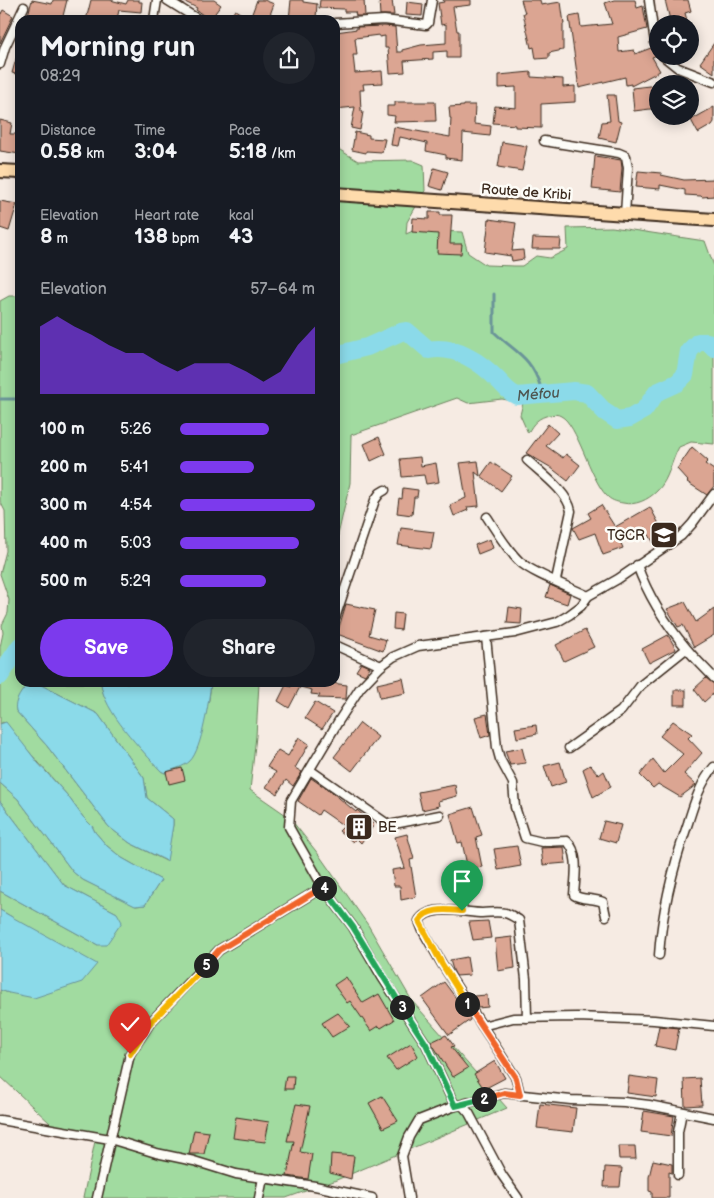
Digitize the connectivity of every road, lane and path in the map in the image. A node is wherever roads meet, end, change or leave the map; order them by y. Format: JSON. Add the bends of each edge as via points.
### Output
{"nodes":[{"id":1,"x":157,"y":0,"type":"edge"},
{"id":2,"x":167,"y":0,"type":"edge"},
{"id":3,"x":432,"y":0,"type":"edge"},
{"id":4,"x":650,"y":0,"type":"edge"},
{"id":5,"x":24,"y":7,"type":"dead end"},
{"id":6,"x":20,"y":15,"type":"edge"},
{"id":7,"x":155,"y":15,"type":"edge"},
{"id":8,"x":191,"y":15,"type":"edge"},
{"id":9,"x":652,"y":15,"type":"edge"},
{"id":10,"x":340,"y":22,"type":"edge"},
{"id":11,"x":15,"y":26,"type":"edge"},
{"id":12,"x":0,"y":64,"type":"edge"},
{"id":13,"x":674,"y":65,"type":"edge"},
{"id":14,"x":714,"y":82,"type":"edge"},
{"id":15,"x":544,"y":141,"type":"dead end"},
{"id":16,"x":0,"y":171,"type":"edge"},
{"id":17,"x":15,"y":172,"type":"edge"},
{"id":18,"x":340,"y":194,"type":"edge"},
{"id":19,"x":624,"y":214,"type":"junction"},
{"id":20,"x":713,"y":218,"type":"edge"},
{"id":21,"x":527,"y":460,"type":"dead end"},
{"id":22,"x":385,"y":490,"type":"dead end"},
{"id":23,"x":714,"y":494,"type":"edge"},
{"id":24,"x":487,"y":516,"type":"dead end"},
{"id":25,"x":637,"y":565,"type":"junction"},
{"id":26,"x":556,"y":580,"type":"junction"},
{"id":27,"x":588,"y":596,"type":"junction"},
{"id":28,"x":340,"y":603,"type":"edge"},
{"id":29,"x":486,"y":637,"type":"junction"},
{"id":30,"x":340,"y":647,"type":"edge"},
{"id":31,"x":686,"y":649,"type":"junction"},
{"id":32,"x":381,"y":666,"type":"junction"},
{"id":33,"x":714,"y":678,"type":"edge"},
{"id":34,"x":635,"y":687,"type":"dead end"},
{"id":35,"x":569,"y":748,"type":"dead end"},
{"id":36,"x":310,"y":770,"type":"junction"},
{"id":37,"x":713,"y":770,"type":"edge"},
{"id":38,"x":440,"y":814,"type":"dead end"},
{"id":39,"x":323,"y":887,"type":"junction"},
{"id":40,"x":606,"y":916,"type":"dead end"},
{"id":41,"x":659,"y":955,"type":"dead end"},
{"id":42,"x":526,"y":1018,"type":"junction"},
{"id":43,"x":482,"y":1026,"type":"junction"},
{"id":44,"x":714,"y":1026,"type":"edge"},
{"id":45,"x":520,"y":1095,"type":"junction"},
{"id":46,"x":455,"y":1106,"type":"junction"},
{"id":47,"x":682,"y":1112,"type":"junction"},
{"id":48,"x":714,"y":1118,"type":"edge"},
{"id":49,"x":0,"y":1120,"type":"edge"},
{"id":50,"x":110,"y":1139,"type":"junction"},
{"id":51,"x":678,"y":1175,"type":"dead end"},
{"id":52,"x":263,"y":1178,"type":"junction"},
{"id":53,"x":97,"y":1198,"type":"edge"},
{"id":54,"x":259,"y":1198,"type":"edge"},
{"id":55,"x":372,"y":1198,"type":"edge"},
{"id":56,"x":409,"y":1198,"type":"edge"},
{"id":57,"x":518,"y":1198,"type":"edge"}],
"edges":[{"from":1,"to":7,"type":"street"},
{"from":2,"to":8,"type":"street"},
{"from":3,"to":10,"type":"street","via":[[426,25],[384,20]]},
{"from":4,"to":9,"type":"street"},
{"from":5,"to":6,"type":"street"},
{"from":11,"to":12,"type":"street"},
{"from":13,"to":14,"type":"street"},
{"from":15,"to":19,"type":"street","via":[[626,156]]},
{"from":16,"to":17,"type":"main road"},
{"from":18,"to":19,"type":"main road","name":"Route de Kribi"},
{"from":19,"to":20,"type":"main road","name":"Route de Kribi"},
{"from":21,"to":26,"type":"street","via":[[570,503]]},
{"from":22,"to":28,"type":"street","via":[[375,500]]},
{"from":23,"to":25,"type":"street","via":[[681,536]]},
{"from":24,"to":26,"type":"street","via":[[508,549],[521,562]]},
{"from":25,"to":27,"type":"street"},
{"from":25,"to":31,"type":"street","via":[[653,602]]},
{"from":26,"to":27,"type":"street"},
{"from":27,"to":29,"type":"street","via":[[581,606],[557,622]]},
{"from":29,"to":32,"type":"street","via":[[418,646]]},
{"from":29,"to":40,"type":"street","via":[[497,748],[513,783],[515,807],[525,838],[542,842],[567,841],[572,846],[575,866],[574,894],[578,898],[603,902]]},
{"from":30,"to":32,"type":"street"},
{"from":31,"to":33,"type":"street"},
{"from":31,"to":34,"type":"street"},
{"from":31,"to":35,"type":"street","via":[[640,685],[621,711]]},
{"from":32,"to":36,"type":"street","via":[[360,688]]},
{"from":36,"to":38,"type":"street","via":[[389,825]]},
{"from":36,"to":39,"type":"street","via":[[291,800],[289,827]]},
{"from":37,"to":41,"type":"street","via":[[699,791],[673,870],[661,923]]},
{"from":39,"to":46,"type":"street","via":[[353,927],[426,1044]]},
{"from":39,"to":50,"type":"street","via":[[219,950],[150,1023],[130,1054]]},
{"from":42,"to":43,"type":"street"},
{"from":42,"to":43,"type":"street","via":[[526,979],[518,920],[511,914],[498,912],[442,910],[422,916],[419,921],[423,931]]},
{"from":42,"to":44,"type":"street","via":[[577,1016]]},
{"from":43,"to":45,"type":"street","via":[[516,1078]]},
{"from":45,"to":46,"type":"street","via":[[504,1093]]},
{"from":45,"to":47,"type":"street","via":[[649,1104]]},
{"from":46,"to":56,"type":"street","via":[[418,1120],[409,1137],[402,1156]]},
{"from":46,"to":57,"type":"street","via":[[462,1105],[469,1113]]},
{"from":47,"to":48,"type":"street"},
{"from":47,"to":51,"type":"street","via":[[678,1132]]},
{"from":49,"to":50,"type":"street"},
{"from":50,"to":52,"type":"street","via":[[236,1174]]},
{"from":50,"to":53,"type":"street"},
{"from":52,"to":54,"type":"street"},
{"from":52,"to":55,"type":"street"}]}
